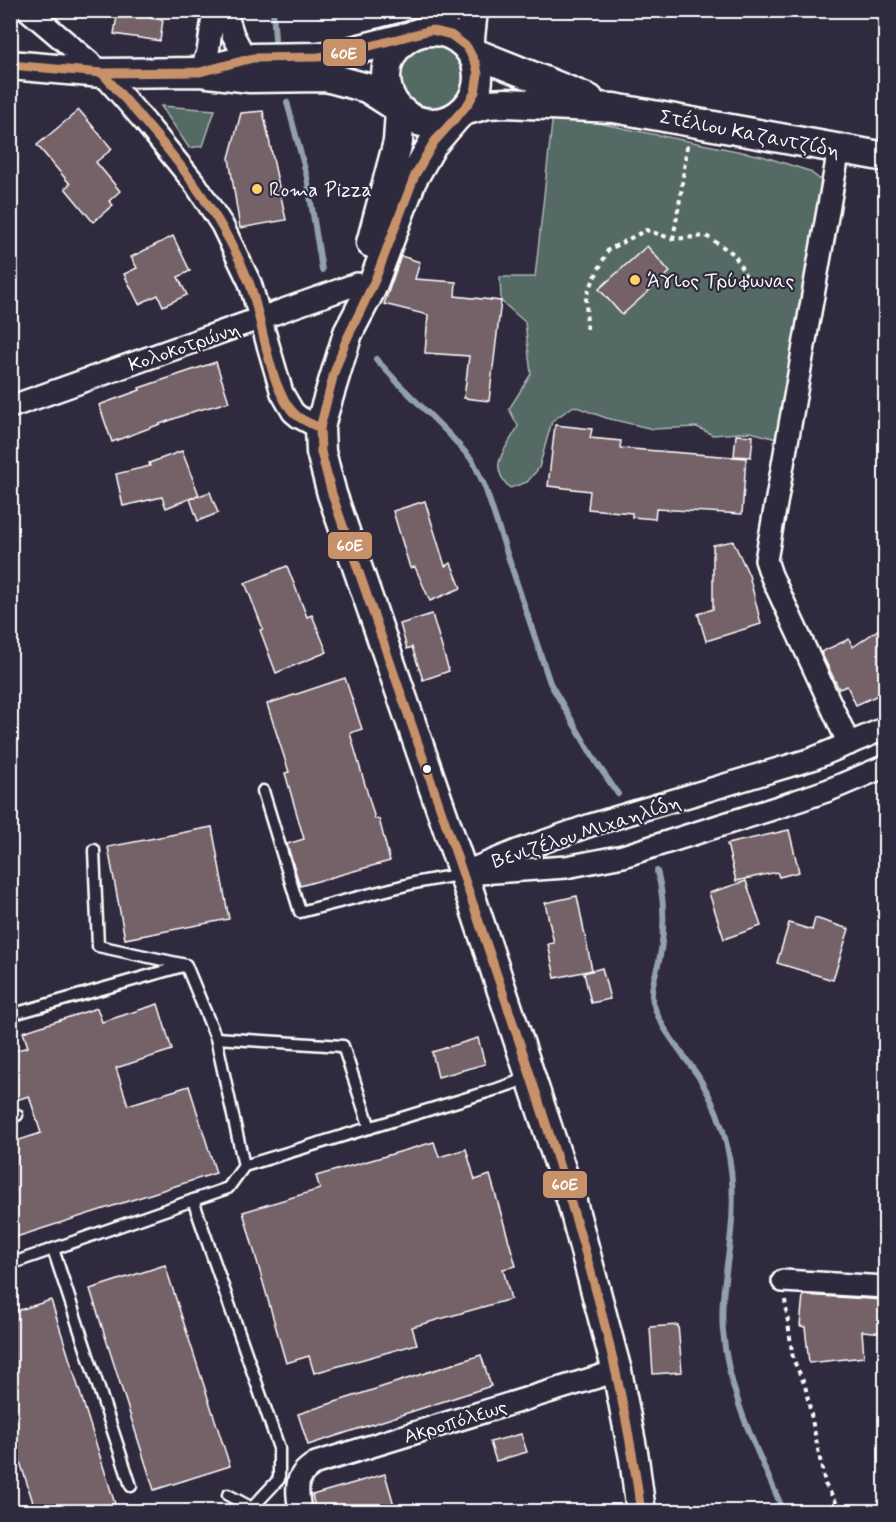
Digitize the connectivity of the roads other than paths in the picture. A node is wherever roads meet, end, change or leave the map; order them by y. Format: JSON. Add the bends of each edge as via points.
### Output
{"nodes":[{"id":1,"x":28,"y":10,"type":"edge"},
{"id":2,"x":214,"y":10,"type":"edge"},
{"id":3,"x":225,"y":10,"type":"edge"},
{"id":4,"x":432,"y":10,"type":"edge"},
{"id":5,"x":473,"y":10,"type":"edge"},
{"id":6,"x":410,"y":36,"type":"junction"},
{"id":7,"x":470,"y":50,"type":"junction"},
{"id":8,"x":10,"y":66,"type":"edge"},
{"id":9,"x":276,"y":66,"type":"junction"},
{"id":10,"x":200,"y":72,"type":"junction"},
{"id":11,"x":102,"y":73,"type":"junction"},
{"id":12,"x":398,"y":108,"type":"junction"},
{"id":13,"x":614,"y":108,"type":"junction"},
{"id":14,"x":460,"y":113,"type":"junction"},
{"id":15,"x":839,"y":149,"type":"junction"},
{"id":16,"x":885,"y":157,"type":"edge"},
{"id":17,"x":357,"y":284,"type":"junction"},
{"id":18,"x":261,"y":319,"type":"junction"},
{"id":19,"x":348,"y":333,"type":"junction"},
{"id":20,"x":10,"y":407,"type":"edge"},
{"id":21,"x":321,"y":428,"type":"junction"},
{"id":22,"x":885,"y":728,"type":"edge"},
{"id":23,"x":849,"y":744,"type":"junction"},
{"id":24,"x":885,"y":766,"type":"edge"},
{"id":25,"x":263,"y":791,"type":"dead end"},
{"id":26,"x":94,"y":850,"type":"dead end"},
{"id":27,"x":463,"y":873,"type":"junction"},
{"id":28,"x":186,"y":965,"type":"junction"},
{"id":29,"x":10,"y":1015,"type":"edge"},
{"id":30,"x":216,"y":1038,"type":"junction"},
{"id":31,"x":531,"y":1077,"type":"junction"},
{"id":32,"x":370,"y":1128,"type":"junction"},
{"id":33,"x":244,"y":1166,"type":"junction"},
{"id":34,"x":194,"y":1200,"type":"junction"},
{"id":35,"x":53,"y":1249,"type":"junction"},
{"id":36,"x":10,"y":1264,"type":"edge"},
{"id":37,"x":783,"y":1281,"type":"road end"},
{"id":38,"x":885,"y":1287,"type":"edge"},
{"id":39,"x":617,"y":1371,"type":"junction"},
{"id":40,"x":131,"y":1486,"type":"dead end"},
{"id":41,"x":228,"y":1495,"type":"dead end"},
{"id":42,"x":300,"y":1512,"type":"edge"},
{"id":43,"x":641,"y":1512,"type":"edge"}],
"edges":[{"from":1,"to":11,"type":"street"},
{"from":2,"to":10,"type":"street","via":[[208,52]]},
{"from":3,"to":9,"type":"street","via":[[233,35]]},
{"from":4,"to":6,"type":"main road"},
{"from":5,"to":7,"type":"main road"},
{"from":6,"to":7,"type":"main road","via":[[431,30],[443,32],[460,39]]},
{"from":6,"to":9,"type":"main road","via":[[355,52]]},
{"from":6,"to":12,"type":"main road","via":[[394,50],[386,69],[387,90]]},
{"from":7,"to":13,"type":"main road","name":"Στέλιου Καζαντζίδη"},
{"from":7,"to":14,"type":"main road","via":[[477,64],[478,83],[474,96]]},
{"from":8,"to":11,"type":"main road"},
{"from":9,"to":10,"type":"main road","via":[[248,78]]},
{"from":9,"to":12,"type":"main road","via":[[354,84],[378,93]]},
{"from":10,"to":11,"type":"main road"},
{"from":11,"to":18,"type":"street","via":[[196,185],[213,211],[249,283]]},
{"from":12,"to":14,"type":"main road","via":[[411,118],[431,123]]},
{"from":12,"to":17,"type":"main road","via":[[398,142]]},
{"from":13,"to":14,"type":"main road","name":"Στέλιου Καζαντζίδη","via":[[506,103]]},
{"from":13,"to":15,"type":"main road","name":"Στέλιου Καζαντζίδη"},
{"from":14,"to":19,"type":"main road","via":[[432,145],[412,180],[371,289]]},
{"from":15,"to":16,"type":"main road","name":"Στέλιου Καζαντζίδη"},
{"from":15,"to":23,"type":"street","via":[[766,560]]},
{"from":17,"to":18,"type":"street","name":"Κολοκοτρώνη"},
{"from":17,"to":19,"type":"main road"},
{"from":18,"to":20,"type":"street","name":"Κολοκοτρώνη"},
{"from":18,"to":21,"type":"street","via":[[285,401],[298,417]]},
{"from":19,"to":21,"type":"main road"},
{"from":21,"to":27,"type":"main road","via":[[321,452],[332,494]]},
{"from":22,"to":23,"type":"street","name":"Βενιζέλου Μιχαηλίδη"},
{"from":23,"to":27,"type":"street","name":"Βενιζέλου Μιχαηλίδη","via":[[801,763],[591,825]]},
{"from":24,"to":27,"type":"street","name":"Βενιζέλου Μιχαηλίδη","via":[[829,790],[623,856],[566,867]]},
{"from":25,"to":27,"type":"lane","via":[[300,912]]},
{"from":26,"to":28,"type":"lane","via":[[98,946]]},
{"from":27,"to":31,"type":"main road"},
{"from":28,"to":29,"type":"lane"},
{"from":28,"to":30,"type":"lane"},
{"from":30,"to":32,"type":"lane","via":[[343,1046]]},
{"from":30,"to":33,"type":"lane"},
{"from":31,"to":32,"type":"lane"},
{"from":31,"to":39,"type":"main road","via":[[572,1202]]},
{"from":32,"to":33,"type":"lane"},
{"from":33,"to":34,"type":"lane","via":[[228,1188]]},
{"from":34,"to":35,"type":"lane"},
{"from":34,"to":41,"type":"lane","via":[[279,1448],[279,1479],[252,1508]]},
{"from":35,"to":36,"type":"lane"},
{"from":35,"to":40,"type":"lane"},
{"from":37,"to":38,"type":"street"},
{"from":39,"to":42,"type":"street","name":"Ακροπόλεως","via":[[316,1463],[305,1469],[299,1479]]},
{"from":39,"to":43,"type":"main road"}]}
